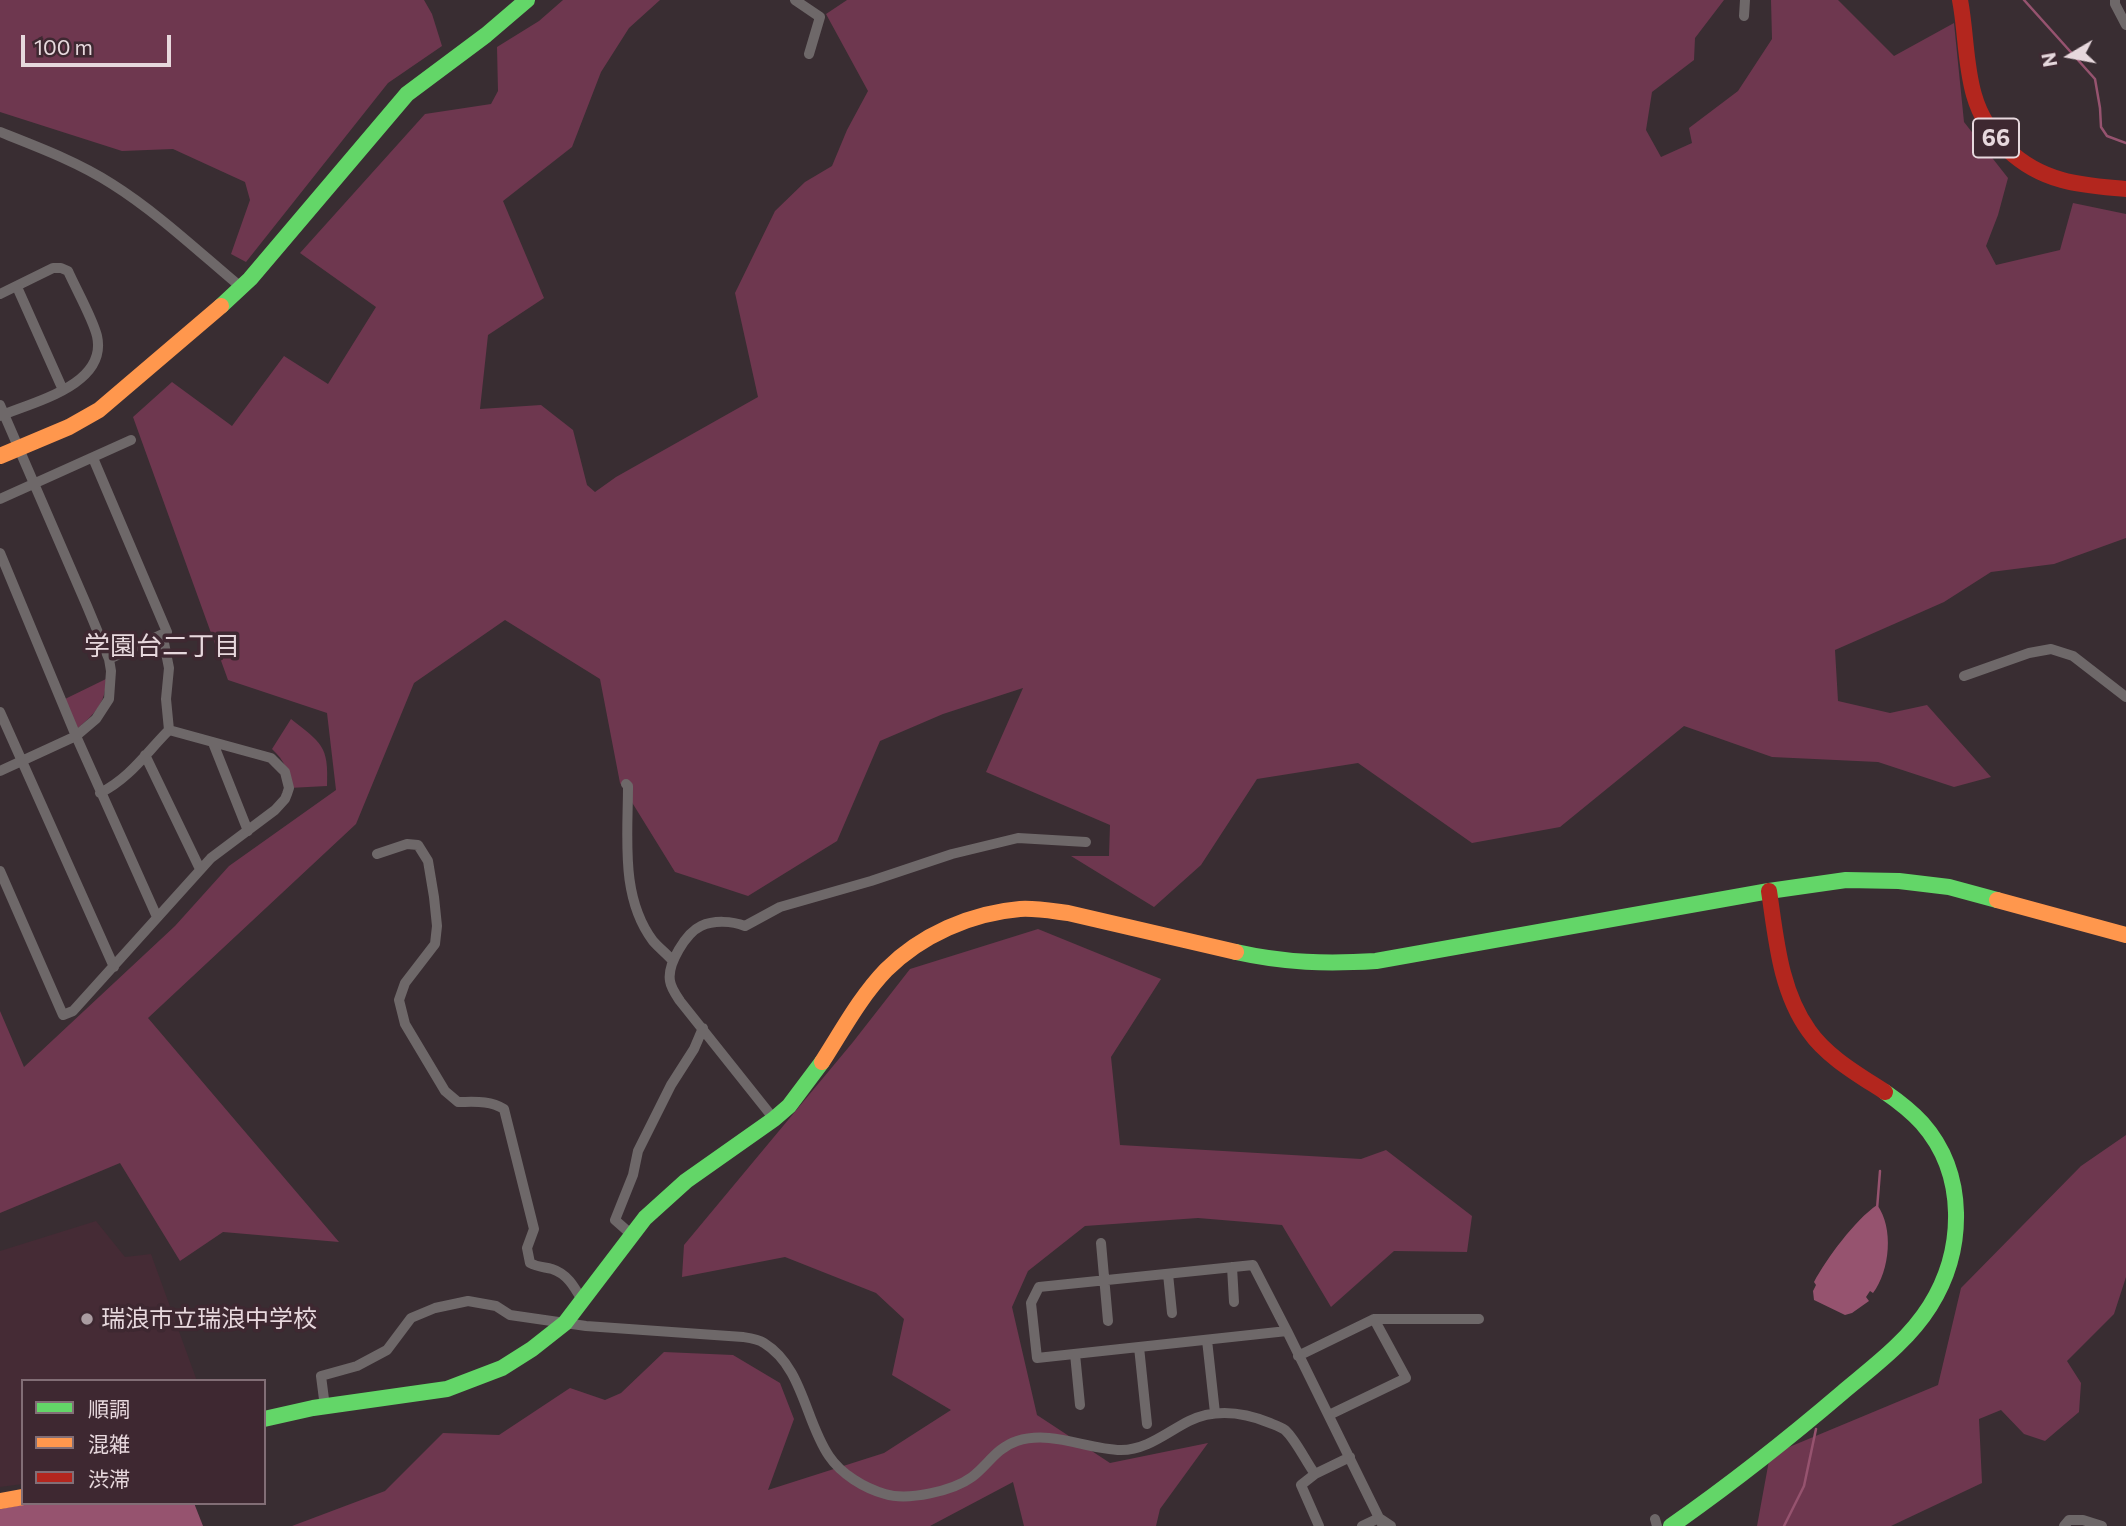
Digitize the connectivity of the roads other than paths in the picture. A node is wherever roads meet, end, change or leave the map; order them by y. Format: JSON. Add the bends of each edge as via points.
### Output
{"nodes":[{"id":1,"x":527,"y":0,"type":"edge"},
{"id":2,"x":815,"y":0,"type":"edge"},
{"id":3,"x":1745,"y":0,"type":"edge"},
{"id":4,"x":1960,"y":0,"type":"edge"},
{"id":5,"x":2115,"y":0,"type":"edge"},
{"id":6,"x":800,"y":3,"type":"edge"},
{"id":7,"x":1744,"y":16,"type":"dead end"},
{"id":8,"x":2126,"y":25,"type":"edge"},
{"id":9,"x":809,"y":54,"type":"dead end"},
{"id":10,"x":0,"y":132,"type":"edge"},
{"id":11,"x":2126,"y":189,"type":"edge"},
{"id":12,"x":17,"y":287,"type":"junction"},
{"id":13,"x":242,"y":288,"type":"junction"},
{"id":14,"x":0,"y":294,"type":"edge"},
{"id":15,"x":63,"y":390,"type":"junction"},
{"id":16,"x":1,"y":412,"type":"edge"},
{"id":17,"x":131,"y":440,"type":"dead end"},
{"id":18,"x":19,"y":448,"type":"junction"},
{"id":19,"x":0,"y":456,"type":"edge"},
{"id":20,"x":93,"y":458,"type":"junction"},
{"id":21,"x":34,"y":484,"type":"junction"},
{"id":22,"x":0,"y":499,"type":"edge"},
{"id":23,"x":0,"y":553,"type":"edge"},
{"id":24,"x":167,"y":632,"type":"junction"},
{"id":25,"x":109,"y":659,"type":"junction"},
{"id":26,"x":1964,"y":676,"type":"dead end"},
{"id":27,"x":2126,"y":697,"type":"edge"},
{"id":28,"x":0,"y":712,"type":"edge"},
{"id":29,"x":169,"y":730,"type":"junction"},
{"id":30,"x":76,"y":736,"type":"junction"},
{"id":31,"x":214,"y":743,"type":"junction"},
{"id":32,"x":145,"y":755,"type":"junction"},
{"id":33,"x":20,"y":761,"type":"junction"},
{"id":34,"x":0,"y":771,"type":"edge"},
{"id":35,"x":626,"y":784,"type":"dead end"},
{"id":36,"x":100,"y":793,"type":"junction"},
{"id":37,"x":248,"y":831,"type":"junction"},
{"id":38,"x":1086,"y":842,"type":"dead end"},
{"id":39,"x":377,"y":854,"type":"dead end"},
{"id":40,"x":200,"y":869,"type":"junction"},
{"id":41,"x":0,"y":871,"type":"edge"},
{"id":42,"x":1769,"y":891,"type":"junction"},
{"id":43,"x":157,"y":917,"type":"junction"},
{"id":44,"x":2126,"y":935,"type":"edge"},
{"id":45,"x":673,"y":961,"type":"junction"},
{"id":46,"x":114,"y":967,"type":"junction"},
{"id":47,"x":703,"y":1028,"type":"junction"},
{"id":48,"x":774,"y":1119,"type":"junction"},
{"id":49,"x":632,"y":1235,"type":"junction"},
{"id":50,"x":1101,"y":1243,"type":"dead end"},
{"id":51,"x":1231,"y":1267,"type":"junction"},
{"id":52,"x":1168,"y":1274,"type":"junction"},
{"id":53,"x":1104,"y":1280,"type":"junction"},
{"id":54,"x":583,"y":1302,"type":"junction"},
{"id":55,"x":1234,"y":1302,"type":"dead end"},
{"id":56,"x":1172,"y":1313,"type":"dead end"},
{"id":57,"x":1374,"y":1319,"type":"junction"},
{"id":58,"x":1479,"y":1319,"type":"dead end"},
{"id":59,"x":1108,"y":1321,"type":"dead end"},
{"id":60,"x":565,"y":1323,"type":"junction"},
{"id":61,"x":1287,"y":1331,"type":"junction"},
{"id":62,"x":1207,"y":1340,"type":"junction"},
{"id":63,"x":1139,"y":1347,"type":"junction"},
{"id":64,"x":1075,"y":1354,"type":"junction"},
{"id":65,"x":1298,"y":1356,"type":"junction"},
{"id":66,"x":1080,"y":1405,"type":"dead end"},
{"id":67,"x":325,"y":1407,"type":"junction"},
{"id":68,"x":1215,"y":1413,"type":"junction"},
{"id":69,"x":1329,"y":1415,"type":"junction"},
{"id":70,"x":266,"y":1419,"type":"edge"},
{"id":71,"x":1147,"y":1424,"type":"dead end"},
{"id":72,"x":1350,"y":1457,"type":"junction"},
{"id":73,"x":1315,"y":1474,"type":"junction"},
{"id":74,"x":21,"y":1497,"type":"edge"},
{"id":75,"x":0,"y":1501,"type":"edge"},
{"id":76,"x":1381,"y":1522,"type":"edge"},
{"id":77,"x":1320,"y":1526,"type":"edge"},
{"id":78,"x":1362,"y":1526,"type":"edge"},
{"id":79,"x":1391,"y":1526,"type":"edge"},
{"id":80,"x":1671,"y":1526,"type":"edge"},
{"id":81,"x":2064,"y":1526,"type":"edge"},
{"id":82,"x":2102,"y":1526,"type":"edge"}],
"edges":[{"from":1,"to":13,"type":"street","via":[[407,94]]},
{"from":2,"to":6,"type":"street"},
{"from":3,"to":7,"type":"street"},
{"from":4,"to":11,"type":"street","number":"66","via":[[1974,94],[1981,115],[2008,152],[2053,178]]},
{"from":5,"to":8,"type":"street"},
{"from":6,"to":9,"type":"street","via":[[820,17]]},
{"from":10,"to":13,"type":"street","via":[[111,183]]},
{"from":12,"to":14,"type":"street"},
{"from":12,"to":15,"type":"street"},
{"from":12,"to":15,"type":"street","via":[[53,268],[68,271],[97,336],[98,350],[90,369]]},
{"from":13,"to":18,"type":"street","via":[[99,410]]},
{"from":15,"to":16,"type":"street"},
{"from":16,"to":18,"type":"street"},
{"from":17,"to":20,"type":"street"},
{"from":18,"to":19,"type":"street"},
{"from":18,"to":21,"type":"street"},
{"from":20,"to":21,"type":"street"},
{"from":20,"to":24,"type":"street"},
{"from":21,"to":22,"type":"street"},
{"from":21,"to":25,"type":"street"},
{"from":23,"to":30,"type":"street"},
{"from":24,"to":25,"type":"street"},
{"from":24,"to":29,"type":"street","via":[[163,638],[169,668]]},
{"from":25,"to":30,"type":"street","via":[[109,699],[96,719]]},
{"from":26,"to":27,"type":"street","via":[[2052,649],[2073,656]]},
{"from":28,"to":33,"type":"street"},
{"from":29,"to":31,"type":"street"},
{"from":29,"to":32,"type":"street"},
{"from":30,"to":33,"type":"street"},
{"from":30,"to":36,"type":"street"},
{"from":31,"to":37,"type":"street"},
{"from":31,"to":37,"type":"street","via":[[271,758],[285,772],[289,789],[285,799]]},
{"from":32,"to":36,"type":"street","via":[[132,772]]},
{"from":32,"to":40,"type":"street"},
{"from":33,"to":34,"type":"street"},
{"from":33,"to":46,"type":"street"},
{"from":35,"to":45,"type":"street","via":[[632,898],[654,942]]},
{"from":36,"to":43,"type":"street"},
{"from":37,"to":40,"type":"street"},
{"from":38,"to":45,"type":"street","via":[[1018,838],[952,854],[780,908],[745,926],[733,922],[699,927]]},
{"from":39,"to":54,"type":"street","via":[[418,845],[428,861],[434,897],[435,944],[405,983],[398,1000],[405,1024],[445,1091],[458,1102],[487,1102],[504,1109],[534,1229],[527,1248],[530,1263],[560,1273]]},
{"from":40,"to":43,"type":"street"},
{"from":41,"to":46,"type":"street","via":[[63,1015],[73,1011]]},
{"from":42,"to":44,"type":"street","via":[[1846,880],[1949,887]]},
{"from":42,"to":48,"type":"street","via":[[1376,961],[1326,964],[1262,958],[1068,913],[1020,909],[980,915],[929,936],[885,971],[818,1068]]},
{"from":42,"to":80,"type":"street","via":[[1785,983],[1795,1007],[1810,1033],[1832,1054],[1905,1105],[1927,1129],[1955,1189],[1957,1241],[1939,1292],[1913,1330],[1784,1444]]},
{"from":43,"to":46,"type":"street"},
{"from":45,"to":47,"type":"street","via":[[670,984]]},
{"from":47,"to":48,"type":"street"},
{"from":47,"to":49,"type":"street","via":[[638,1152],[615,1220]]},
{"from":48,"to":49,"type":"street","via":[[686,1181]]},
{"from":49,"to":54,"type":"street"},
{"from":50,"to":53,"type":"street"},
{"from":51,"to":52,"type":"street"},
{"from":51,"to":55,"type":"street"},
{"from":51,"to":61,"type":"street","via":[[1253,1265]]},
{"from":52,"to":53,"type":"street"},
{"from":52,"to":56,"type":"street"},
{"from":53,"to":59,"type":"street"},
{"from":53,"to":64,"type":"street","via":[[1039,1287],[1031,1303],[1037,1358]]},
{"from":54,"to":60,"type":"street"},
{"from":57,"to":58,"type":"street"},
{"from":57,"to":65,"type":"street"},
{"from":57,"to":69,"type":"street","via":[[1406,1377]]},
{"from":60,"to":67,"type":"street","via":[[502,1368],[461,1384]]},
{"from":60,"to":67,"type":"street","via":[[510,1315],[496,1306],[468,1301],[435,1308],[411,1318],[387,1350],[357,1366],[321,1376]]},
{"from":60,"to":68,"type":"street","via":[[762,1342],[780,1356],[794,1377],[828,1455],[841,1472],[887,1495],[919,1496],[949,1488],[972,1478],[996,1452],[1036,1436],[1121,1450],[1143,1447],[1189,1421]]},
{"from":61,"to":62,"type":"street"},
{"from":61,"to":65,"type":"street"},
{"from":62,"to":63,"type":"street"},
{"from":62,"to":68,"type":"street"},
{"from":63,"to":64,"type":"street"},
{"from":63,"to":71,"type":"street"},
{"from":64,"to":66,"type":"street"},
{"from":65,"to":69,"type":"street"},
{"from":67,"to":70,"type":"street"},
{"from":68,"to":73,"type":"street","via":[[1255,1417],[1285,1430]]},
{"from":69,"to":72,"type":"street"},
{"from":72,"to":73,"type":"street"},
{"from":72,"to":76,"type":"street"},
{"from":73,"to":77,"type":"street","via":[[1301,1485]]},
{"from":74,"to":75,"type":"street"},
{"from":76,"to":78,"type":"street"},
{"from":76,"to":79,"type":"street"},
{"from":81,"to":82,"type":"street","via":[[2069,1520],[2083,1520]]}]}
